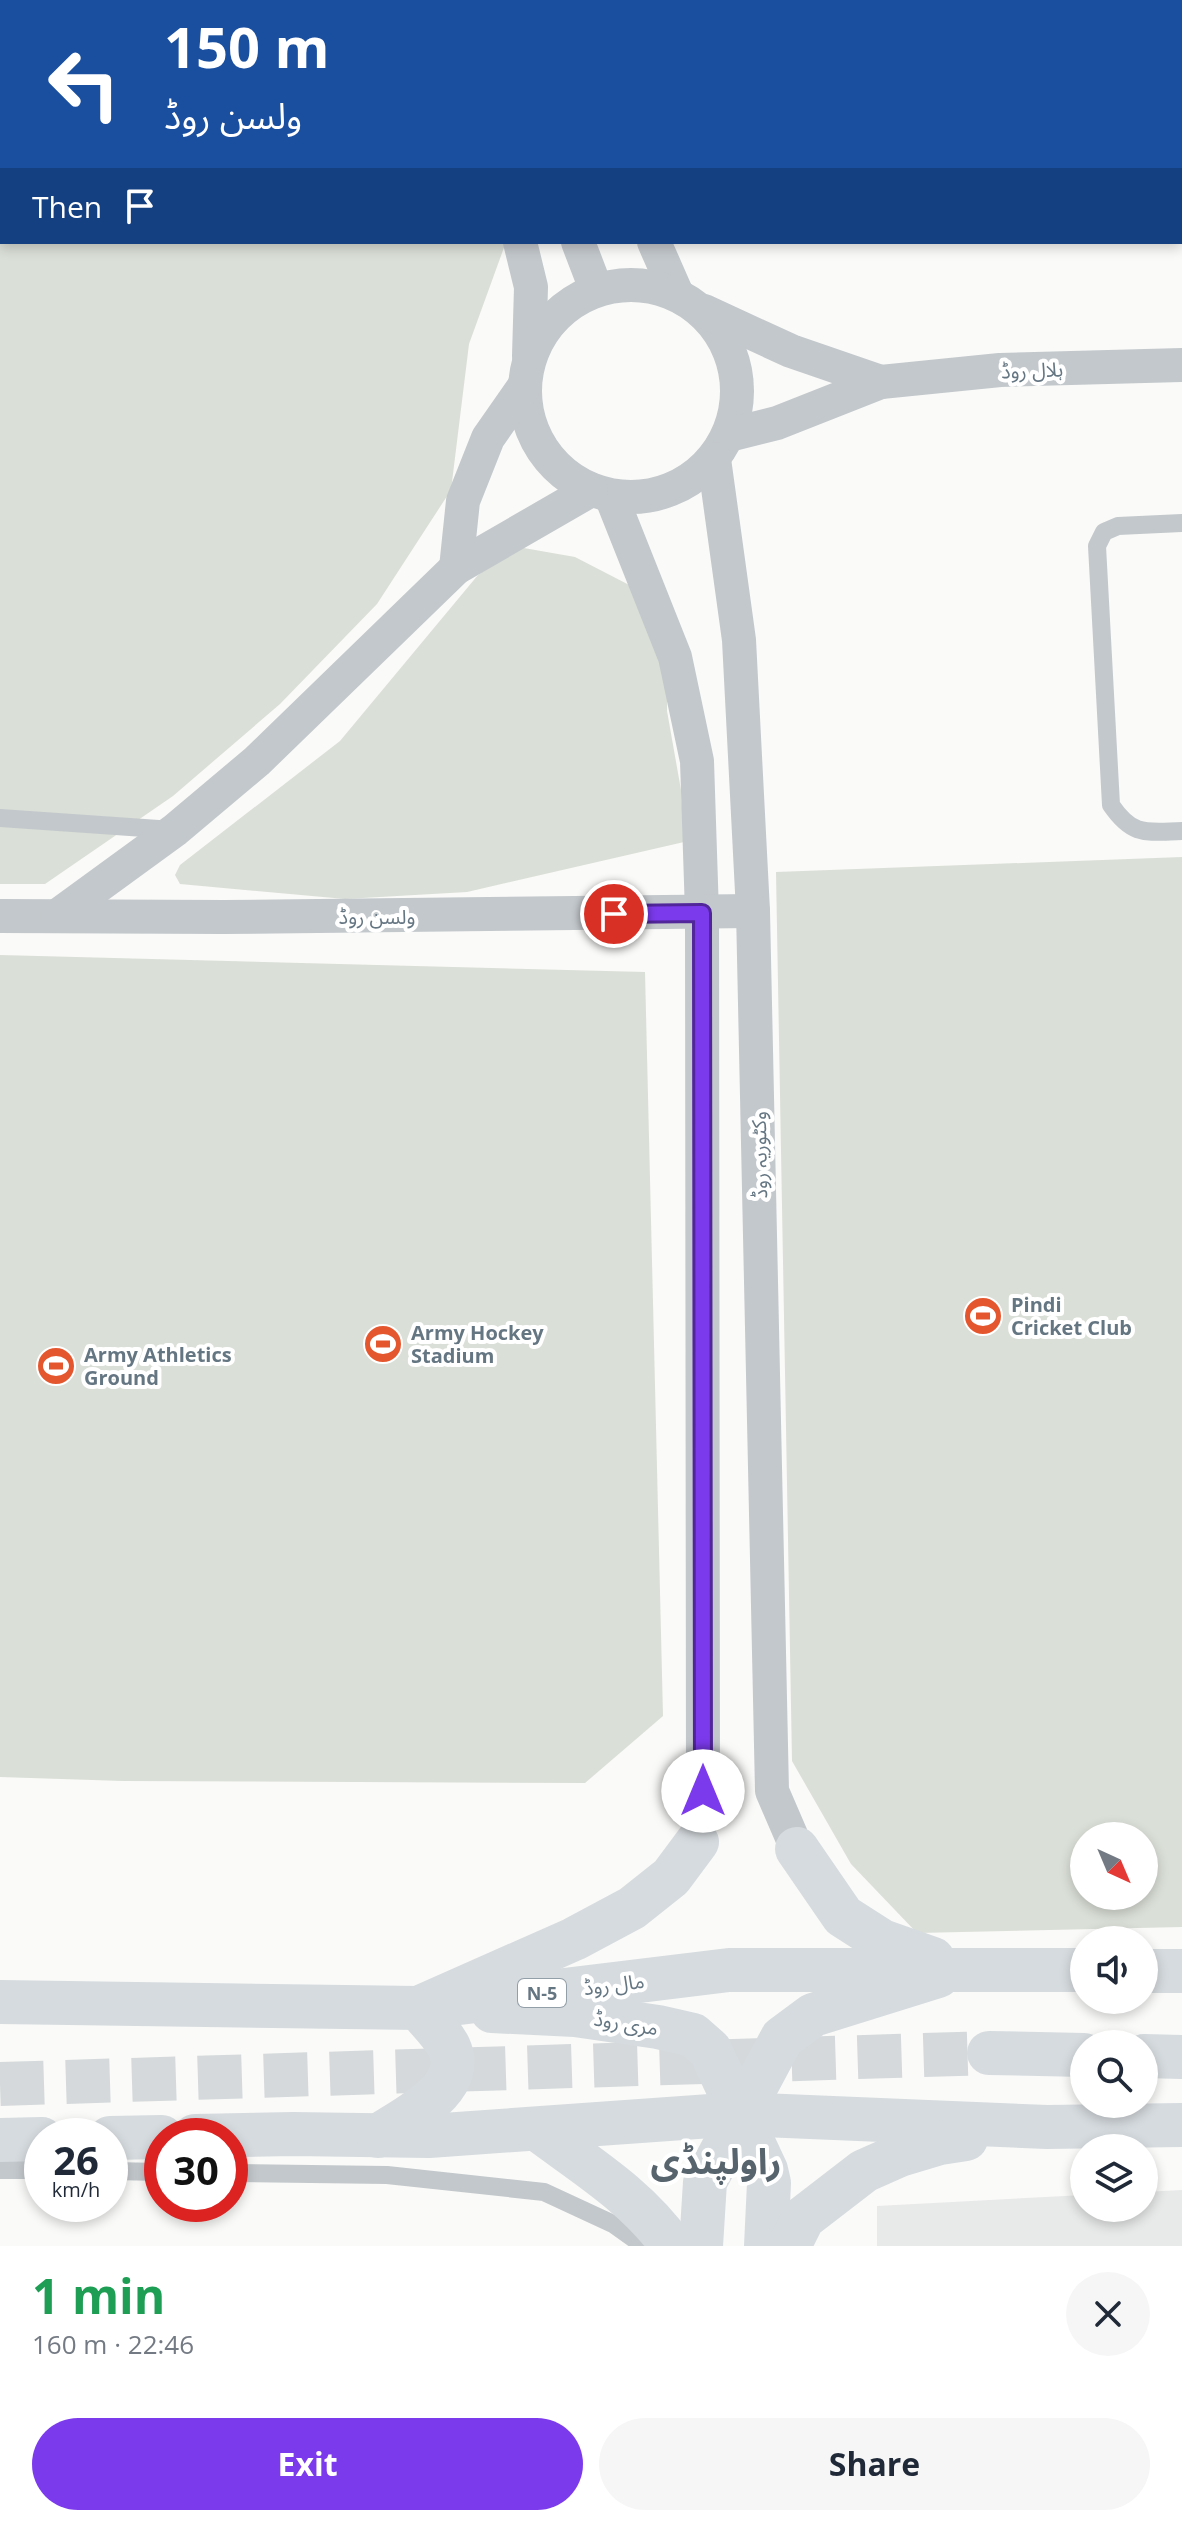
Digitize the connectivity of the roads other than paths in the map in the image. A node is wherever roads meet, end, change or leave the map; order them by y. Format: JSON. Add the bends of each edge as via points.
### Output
{"nodes":[{"id":1,"x":520,"y":244,"type":"edge"},
{"id":2,"x":579,"y":244,"type":"edge"},
{"id":3,"x":655,"y":244,"type":"edge"},
{"id":4,"x":596,"y":289,"type":"junction"},
{"id":5,"x":676,"y":292,"type":"junction"},
{"id":6,"x":704,"y":311,"type":"junction"},
{"id":7,"x":1182,"y":365,"type":"edge"},
{"id":8,"x":527,"y":373,"type":"junction"},
{"id":9,"x":881,"y":382,"type":"junction"},
{"id":10,"x":722,"y":447,"type":"junction"},
{"id":11,"x":601,"y":493,"type":"junction"},
{"id":12,"x":1182,"y":523,"type":"edge"},
{"id":13,"x":456,"y":568,"type":"junction"},
{"id":14,"x":0,"y":818,"type":"edge"},
{"id":15,"x":175,"y":830,"type":"junction"},
{"id":16,"x":1182,"y":831,"type":"edge"},
{"id":17,"x":753,"y":911,"type":"junction"},
{"id":18,"x":702,"y":913,"type":"junction"},
{"id":19,"x":0,"y":916,"type":"edge"},
{"id":20,"x":57,"y":916,"type":"junction"},
{"id":21,"x":697,"y":1842,"type":"joint"},
{"id":22,"x":797,"y":1849,"type":"joint"},
{"id":23,"x":961,"y":1969,"type":"junction"},
{"id":24,"x":1070,"y":1970,"type":"edge"},
{"id":25,"x":1158,"y":1971,"type":"edge"},
{"id":26,"x":1182,"y":1971,"type":"edge"},
{"id":27,"x":0,"y":2002,"type":"edge"},
{"id":28,"x":418,"y":2008,"type":"junction"},
{"id":29,"x":989,"y":2053,"type":"tunnel mouth"},
{"id":30,"x":1070,"y":2055,"type":"edge"},
{"id":31,"x":1158,"y":2056,"type":"edge"},
{"id":32,"x":1182,"y":2057,"type":"edge"},
{"id":33,"x":739,"y":2114,"type":"junction"},
{"id":34,"x":1182,"y":2125,"type":"edge"},
{"id":35,"x":1047,"y":2127,"type":"junction"},
{"id":36,"x":537,"y":2129,"type":"junction"},
{"id":37,"x":248,"y":2136,"type":"edge"},
{"id":38,"x":378,"y":2136,"type":"junction"},
{"id":39,"x":24,"y":2139,"type":"edge"},
{"id":40,"x":0,"y":2140,"type":"edge"},
{"id":41,"x":0,"y":2170,"type":"edge"},
{"id":42,"x":24,"y":2170,"type":"edge"},
{"id":43,"x":248,"y":2173,"type":"edge"},
{"id":44,"x":644,"y":2246,"type":"edge"},
{"id":45,"x":672,"y":2246,"type":"edge"},
{"id":46,"x":701,"y":2246,"type":"edge"},
{"id":47,"x":766,"y":2246,"type":"edge"},
{"id":48,"x":789,"y":2246,"type":"edge"}],
"edges":[{"from":1,"to":8,"type":"street","via":[[531,287]]},
{"from":2,"to":4,"type":"street"},
{"from":3,"to":5,"type":"street"},
{"from":4,"to":5,"type":"street","via":[[636,283]]},
{"from":4,"to":8,"type":"street","via":[[553,317]]},
{"from":5,"to":6,"type":"street"},
{"from":6,"to":9,"type":"street","name":"ہلال روڈ","via":[[791,351]]},
{"from":6,"to":10,"type":"street","via":[[737,369]]},
{"from":7,"to":9,"type":"street","name":"ہلال روڈ","via":[[1000,370]]},
{"from":8,"to":11,"type":"street","via":[[531,428],[555,465]]},
{"from":8,"to":13,"type":"street","via":[[488,438],[463,501]]},
{"from":9,"to":10,"type":"street","name":"ہلال روڈ"},
{"from":10,"to":11,"type":"street","via":[[673,488],[649,496]]},
{"from":10,"to":17,"type":"street","name":"وکٹوریہ روڈ","via":[[739,640]]},
{"from":11,"to":13,"type":"street"},
{"from":11,"to":18,"type":"street","via":[[675,657],[697,761]]},
{"from":12,"to":16,"type":"lane","via":[[1118,526],[1104,532],[1097,546],[1111,805],[1124,824],[1144,832]]},
{"from":13,"to":15,"type":"street","via":[[257,761]]},
{"from":14,"to":15,"type":"lane"},
{"from":15,"to":20,"type":"street"},
{"from":17,"to":18,"type":"street","name":"ولسن روڈ"},
{"from":17,"to":22,"type":"street","name":"وکٹوریہ روڈ","via":[[772,1791]]},
{"from":18,"to":20,"type":"street","name":"ولسن روڈ"},
{"from":18,"to":21,"type":"street","via":[[703,1791]]},
{"from":19,"to":20,"type":"street","name":"ولسن روڈ"},
{"from":21,"to":28,"type":"main road","via":[[671,1877],[632,1908]]},
{"from":22,"to":23,"type":"main road","via":[[843,1916],[882,1941]]},
{"from":23,"to":24,"type":"main road","name":"مال روڈ","number":"N-5"},
{"from":23,"to":28,"type":"main road","name":"مال روڈ","number":"N-5","via":[[729,1970]]},
{"from":23,"to":33,"type":"main road","via":[[813,2015],[782,2038]]},
{"from":25,"to":26,"type":"main road"},
{"from":27,"to":28,"type":"main road","name":"مال روڈ","number":"N-5"},
{"from":28,"to":33,"type":"main road","name":"مری روڈ","via":[[575,2015],[693,2035],[710,2050]]},
{"from":28,"to":38,"type":"main road","via":[[448,2045],[451,2076],[429,2101]]},
{"from":29,"to":30,"type":"main road"},
{"from":31,"to":32,"type":"main road"},
{"from":33,"to":35,"type":"main road"},
{"from":33,"to":36,"type":"main road"},
{"from":33,"to":46,"type":"main road","via":[[705,2182]]},
{"from":33,"to":47,"type":"main road","name":"مری روڈ","via":[[769,2183]]},
{"from":34,"to":35,"type":"main road"},
{"from":35,"to":48,"type":"main road","via":[[940,2143],[864,2171],[803,2218]]},
{"from":36,"to":38,"type":"main road"},
{"from":36,"to":45,"type":"main road","via":[[626,2194]]},
{"from":37,"to":38,"type":"main road"},
{"from":39,"to":40,"type":"main road"},
{"from":41,"to":42,"type":"lane"},
{"from":43,"to":44,"type":"lane","via":[[387,2175],[544,2192],[613,2224]]}]}
